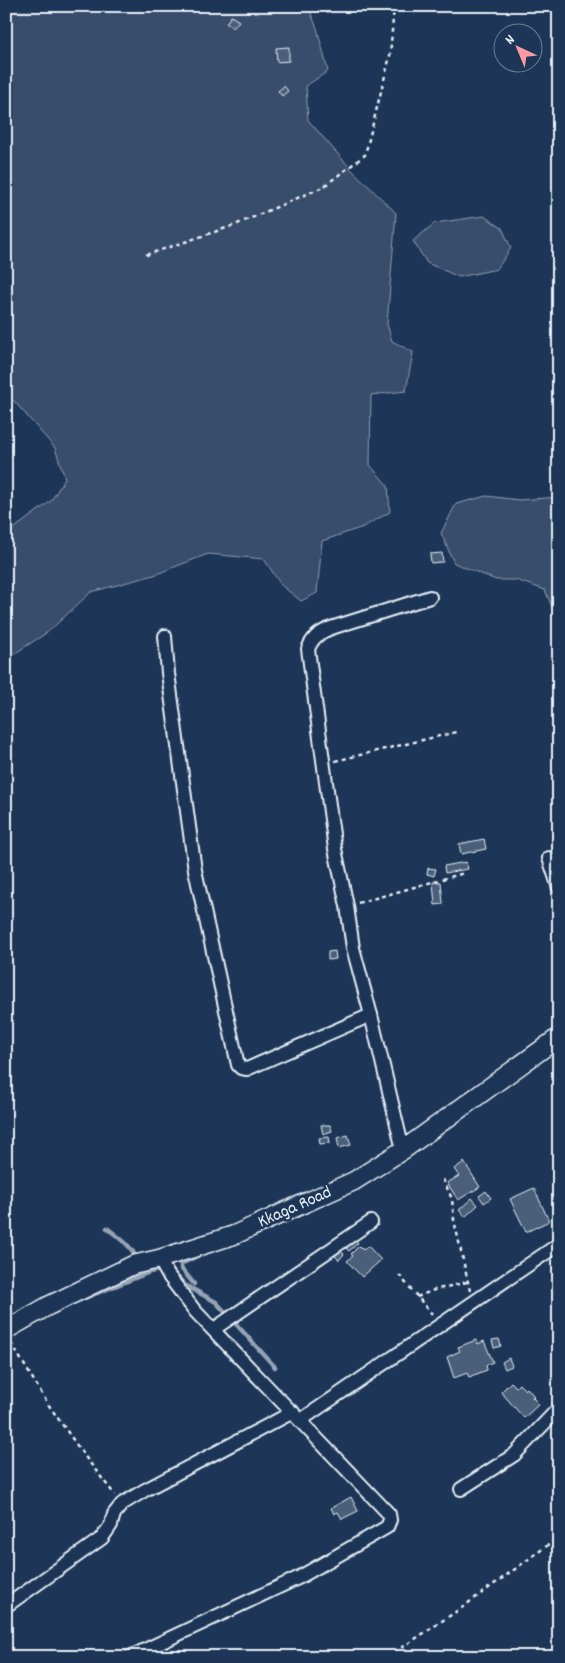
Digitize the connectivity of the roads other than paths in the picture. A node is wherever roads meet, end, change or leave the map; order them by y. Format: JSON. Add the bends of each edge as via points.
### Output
{"nodes":[{"id":1,"x":430,"y":598,"type":"dead end"},
{"id":2,"x":165,"y":636,"type":"dead end"},
{"id":3,"x":549,"y":858,"type":"dead end"},
{"id":4,"x":559,"y":888,"type":"edge"},
{"id":5,"x":371,"y":1015,"type":"junction"},
{"id":6,"x":558,"y":1040,"type":"edge"},
{"id":7,"x":403,"y":1150,"type":"junction"},
{"id":8,"x":370,"y":1222,"type":"dead end"},
{"id":9,"x":559,"y":1244,"type":"edge"},
{"id":10,"x":159,"y":1259,"type":"junction"},
{"id":11,"x":214,"y":1329,"type":"junction"},
{"id":12,"x":9,"y":1336,"type":"edge"},
{"id":13,"x":559,"y":1408,"type":"edge"},
{"id":14,"x":297,"y":1416,"type":"junction"},
{"id":15,"x":461,"y":1489,"type":"dead end"},
{"id":16,"x":6,"y":1606,"type":"edge"},
{"id":17,"x":130,"y":1657,"type":"edge"}],
"edges":[{"from":1,"to":5,"type":"street","via":[[319,633],[308,649],[353,948]]},
{"from":2,"to":5,"type":"street","via":[[195,870],[238,1065],[247,1069]]},
{"from":3,"to":4,"type":"street"},
{"from":5,"to":7,"type":"street"},
{"from":6,"to":7,"type":"street","name":"Kkaga Road"},
{"from":7,"to":10,"type":"street","name":"Kkaga Road","via":[[354,1181],[242,1231]]},
{"from":8,"to":11,"type":"street"},
{"from":9,"to":14,"type":"street","via":[[441,1325]]},
{"from":10,"to":11,"type":"street","via":[[195,1311]]},
{"from":10,"to":12,"type":"street","name":"Kkaga Road","via":[[133,1265],[48,1306]]},
{"from":11,"to":14,"type":"street"},
{"from":13,"to":15,"type":"street","via":[[514,1455]]},
{"from":14,"to":16,"type":"street","via":[[122,1504],[102,1538]]},
{"from":14,"to":17,"type":"street","via":[[389,1514],[387,1527],[300,1577]]}]}
